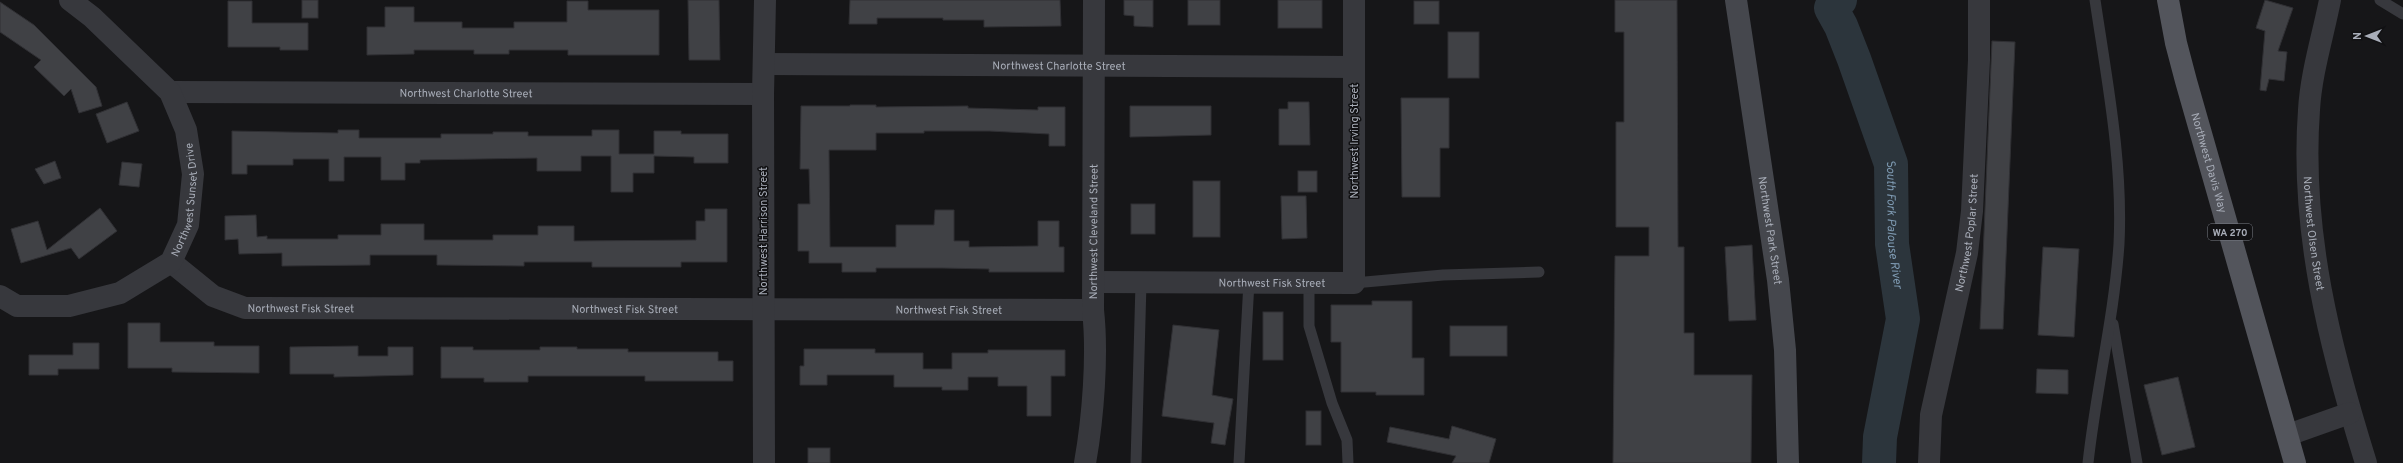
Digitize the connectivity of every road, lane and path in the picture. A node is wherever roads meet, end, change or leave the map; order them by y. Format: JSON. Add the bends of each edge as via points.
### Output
{"nodes":[{"id":1,"x":70,"y":0,"type":"edge"},
{"id":2,"x":765,"y":0,"type":"edge"},
{"id":3,"x":1094,"y":0,"type":"edge"},
{"id":4,"x":1354,"y":0,"type":"edge"},
{"id":5,"x":1736,"y":0,"type":"edge"},
{"id":6,"x":1979,"y":0,"type":"edge"},
{"id":7,"x":2095,"y":0,"type":"edge"},
{"id":8,"x":2168,"y":0,"type":"edge"},
{"id":9,"x":2330,"y":0,"type":"edge"},
{"id":10,"x":2380,"y":0,"type":"edge"},
{"id":11,"x":2403,"y":14,"type":"edge"},
{"id":12,"x":764,"y":64,"type":"junction"},
{"id":13,"x":1095,"y":66,"type":"junction"},
{"id":14,"x":1354,"y":67,"type":"junction"},
{"id":15,"x":170,"y":92,"type":"junction"},
{"id":16,"x":763,"y":94,"type":"junction"},
{"id":17,"x":171,"y":262,"type":"junction"},
{"id":18,"x":1539,"y":272,"type":"dead end"},
{"id":19,"x":1094,"y":282,"type":"junction"},
{"id":20,"x":1249,"y":282,"type":"junction"},
{"id":21,"x":1141,"y":283,"type":"junction"},
{"id":22,"x":1309,"y":283,"type":"junction"},
{"id":23,"x":1354,"y":283,"type":"junction"},
{"id":24,"x":0,"y":296,"type":"edge"},
{"id":25,"x":763,"y":309,"type":"junction"},
{"id":26,"x":1093,"y":310,"type":"junction"},
{"id":27,"x":2112,"y":318,"type":"junction"},
{"id":28,"x":2350,"y":413,"type":"junction"},
{"id":29,"x":2288,"y":435,"type":"junction"},
{"id":30,"x":764,"y":463,"type":"edge"},
{"id":31,"x":1085,"y":463,"type":"edge"},
{"id":32,"x":1136,"y":463,"type":"edge"},
{"id":33,"x":1240,"y":463,"type":"edge"},
{"id":34,"x":1348,"y":463,"type":"edge"},
{"id":35,"x":1788,"y":463,"type":"edge"},
{"id":36,"x":1930,"y":463,"type":"edge"},
{"id":37,"x":2088,"y":463,"type":"edge"},
{"id":38,"x":2137,"y":463,"type":"edge"},
{"id":39,"x":2295,"y":463,"type":"edge"},
{"id":40,"x":2366,"y":463,"type":"edge"}],
"edges":[{"from":1,"to":15,"type":"street","name":"Northwest Sunset Drive","via":[[92,17]]},
{"from":2,"to":12,"type":"street","name":"Northwest Harrison Street"},
{"from":3,"to":13,"type":"street","name":"Northwest Cleveland Street"},
{"from":4,"to":14,"type":"street","name":"Northwest Irving Street"},
{"from":5,"to":35,"type":"street","name":"Northwest Park Street","via":[[1778,280],[1785,350]]},
{"from":6,"to":36,"type":"street","name":"Northwest Poplar Street","via":[[1972,211],[1967,253],[1931,415]]},
{"from":7,"to":27,"type":"lane","via":[[2119,160],[2119,243]]},
{"from":8,"to":29,"type":"main road","name":"Northwest Davis Way","number":"WA 270","via":[[2188,88]]},
{"from":9,"to":28,"type":"street","name":"Northwest Olsen Street","via":[[2309,108],[2306,172],[2313,250],[2326,317]]},
{"from":10,"to":11,"type":"lane"},
{"from":12,"to":13,"type":"street","name":"Northwest Charlotte Street"},
{"from":12,"to":16,"type":"street","name":"Northwest Harrison Street"},
{"from":13,"to":14,"type":"street","name":"Northwest Charlotte Street"},
{"from":13,"to":19,"type":"street","name":"Northwest Cleveland Street"},
{"from":14,"to":23,"type":"street","name":"Northwest Irving Street"},
{"from":15,"to":16,"type":"street","name":"Northwest Charlotte Street"},
{"from":15,"to":17,"type":"street","name":"Northwest Sunset Drive","via":[[186,130],[193,174],[188,225]]},
{"from":16,"to":25,"type":"street","name":"Northwest Harrison Street"},
{"from":17,"to":24,"type":"street","name":"Northwest Sunset Drive","via":[[120,293],[69,306],[17,306]]},
{"from":17,"to":25,"type":"street","name":"Northwest Fisk Street","via":[[213,296],[245,308]]},
{"from":18,"to":23,"type":"lane","via":[[1443,275]]},
{"from":19,"to":21,"type":"street","name":"Northwest Fisk Street"},
{"from":19,"to":26,"type":"street","name":"Northwest Cleveland Street"},
{"from":20,"to":21,"type":"street","name":"Northwest Fisk Street"},
{"from":20,"to":22,"type":"street","name":"Northwest Fisk Street"},
{"from":20,"to":33,"type":"lane"},
{"from":21,"to":32,"type":"lane"},
{"from":22,"to":23,"type":"street","name":"Northwest Fisk Street"},
{"from":22,"to":34,"type":"lane","via":[[1309,326],[1332,403],[1347,440]]},
{"from":25,"to":26,"type":"street","name":"Northwest Fisk Street"},
{"from":25,"to":30,"type":"street","name":"Northwest Harrison Street"},
{"from":26,"to":31,"type":"street","name":"Northwest Cleveland Street","via":[[1096,334],[1089,444]]},
{"from":27,"to":37,"type":"lane"},
{"from":27,"to":38,"type":"lane"},
{"from":28,"to":29,"type":"street"},
{"from":28,"to":40,"type":"street","name":"Northwest Olsen Street"},
{"from":29,"to":39,"type":"main road","name":"Northwest Davis Way","number":"WA 270"}]}
